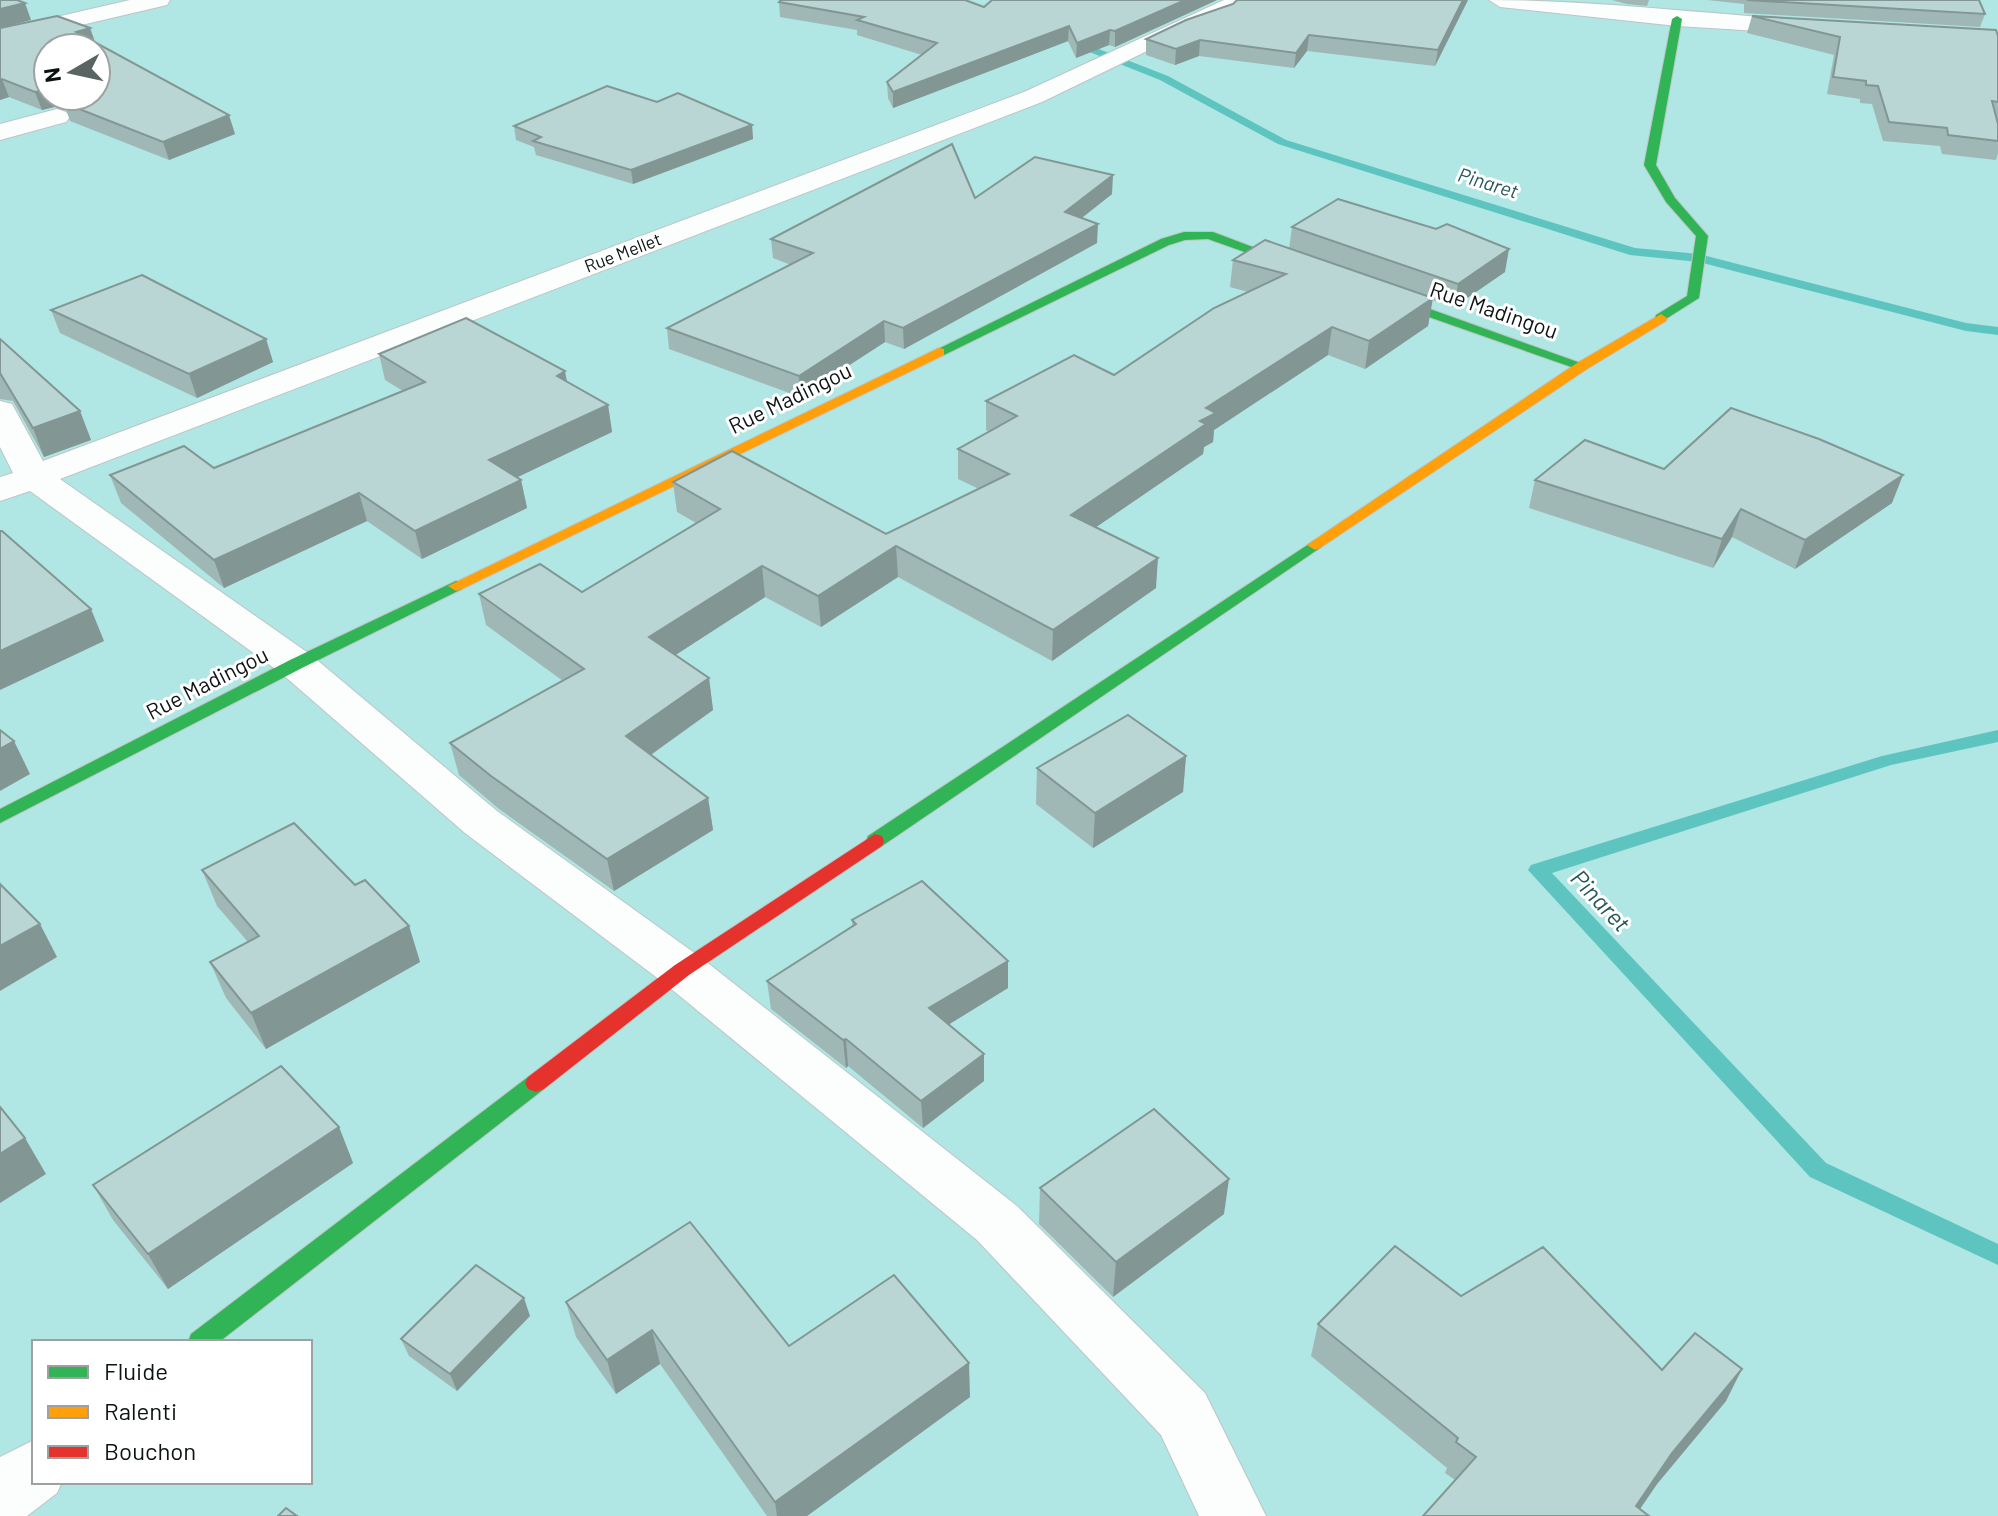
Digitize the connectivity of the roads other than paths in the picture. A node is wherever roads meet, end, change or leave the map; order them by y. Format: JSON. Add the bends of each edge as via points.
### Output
{"nodes":[{"id":1,"x":159,"y":0,"type":"edge"},
{"id":2,"x":1238,"y":0,"type":"edge"},
{"id":3,"x":1500,"y":0,"type":"edge"},
{"id":4,"x":1677,"y":19,"type":"junction"},
{"id":5,"x":1830,"y":28,"type":"edge"},
{"id":6,"x":0,"y":37,"type":"edge"},
{"id":7,"x":57,"y":117,"type":"dead end"},
{"id":8,"x":0,"y":132,"type":"edge"},
{"id":9,"x":1328,"y":277,"type":"edge"},
{"id":10,"x":1358,"y":288,"type":"edge"},
{"id":11,"x":1582,"y":366,"type":"junction"},
{"id":12,"x":0,"y":411,"type":"edge"},
{"id":13,"x":16,"y":483,"type":"edge"},
{"id":14,"x":296,"y":664,"type":"junction"},
{"id":15,"x":0,"y":817,"type":"edge"},
{"id":16,"x":682,"y":970,"type":"junction"},
{"id":17,"x":203,"y":1340,"type":"edge"},
{"id":18,"x":32,"y":1473,"type":"edge"},
{"id":19,"x":0,"y":1497,"type":"edge"},
{"id":20,"x":1233,"y":1516,"type":"edge"}],
"edges":[{"from":1,"to":6,"type":"street"},
{"from":2,"to":13,"type":"street","name":"Rue Mellet","via":[[1033,97]]},
{"from":3,"to":4,"type":"street"},
{"from":4,"to":5,"type":"street"},
{"from":4,"to":11,"type":"street","via":[[1650,165],[1670,200],[1702,236],[1693,298]]},
{"from":7,"to":8,"type":"street"},
{"from":9,"to":14,"type":"street","name":"Rue Madingou","via":[[1209,235],[1165,242]]},
{"from":10,"to":11,"type":"street","name":"Rue Madingou"},
{"from":11,"to":16,"type":"street"},
{"from":12,"to":13,"type":"street"},
{"from":13,"to":14,"type":"street"},
{"from":14,"to":15,"type":"street","name":"Rue Madingou"},
{"from":14,"to":16,"type":"street","via":[[481,822]]},
{"from":16,"to":17,"type":"street"},
{"from":16,"to":20,"type":"street","via":[[997,1223],[1183,1414]]},
{"from":18,"to":19,"type":"street"}]}
